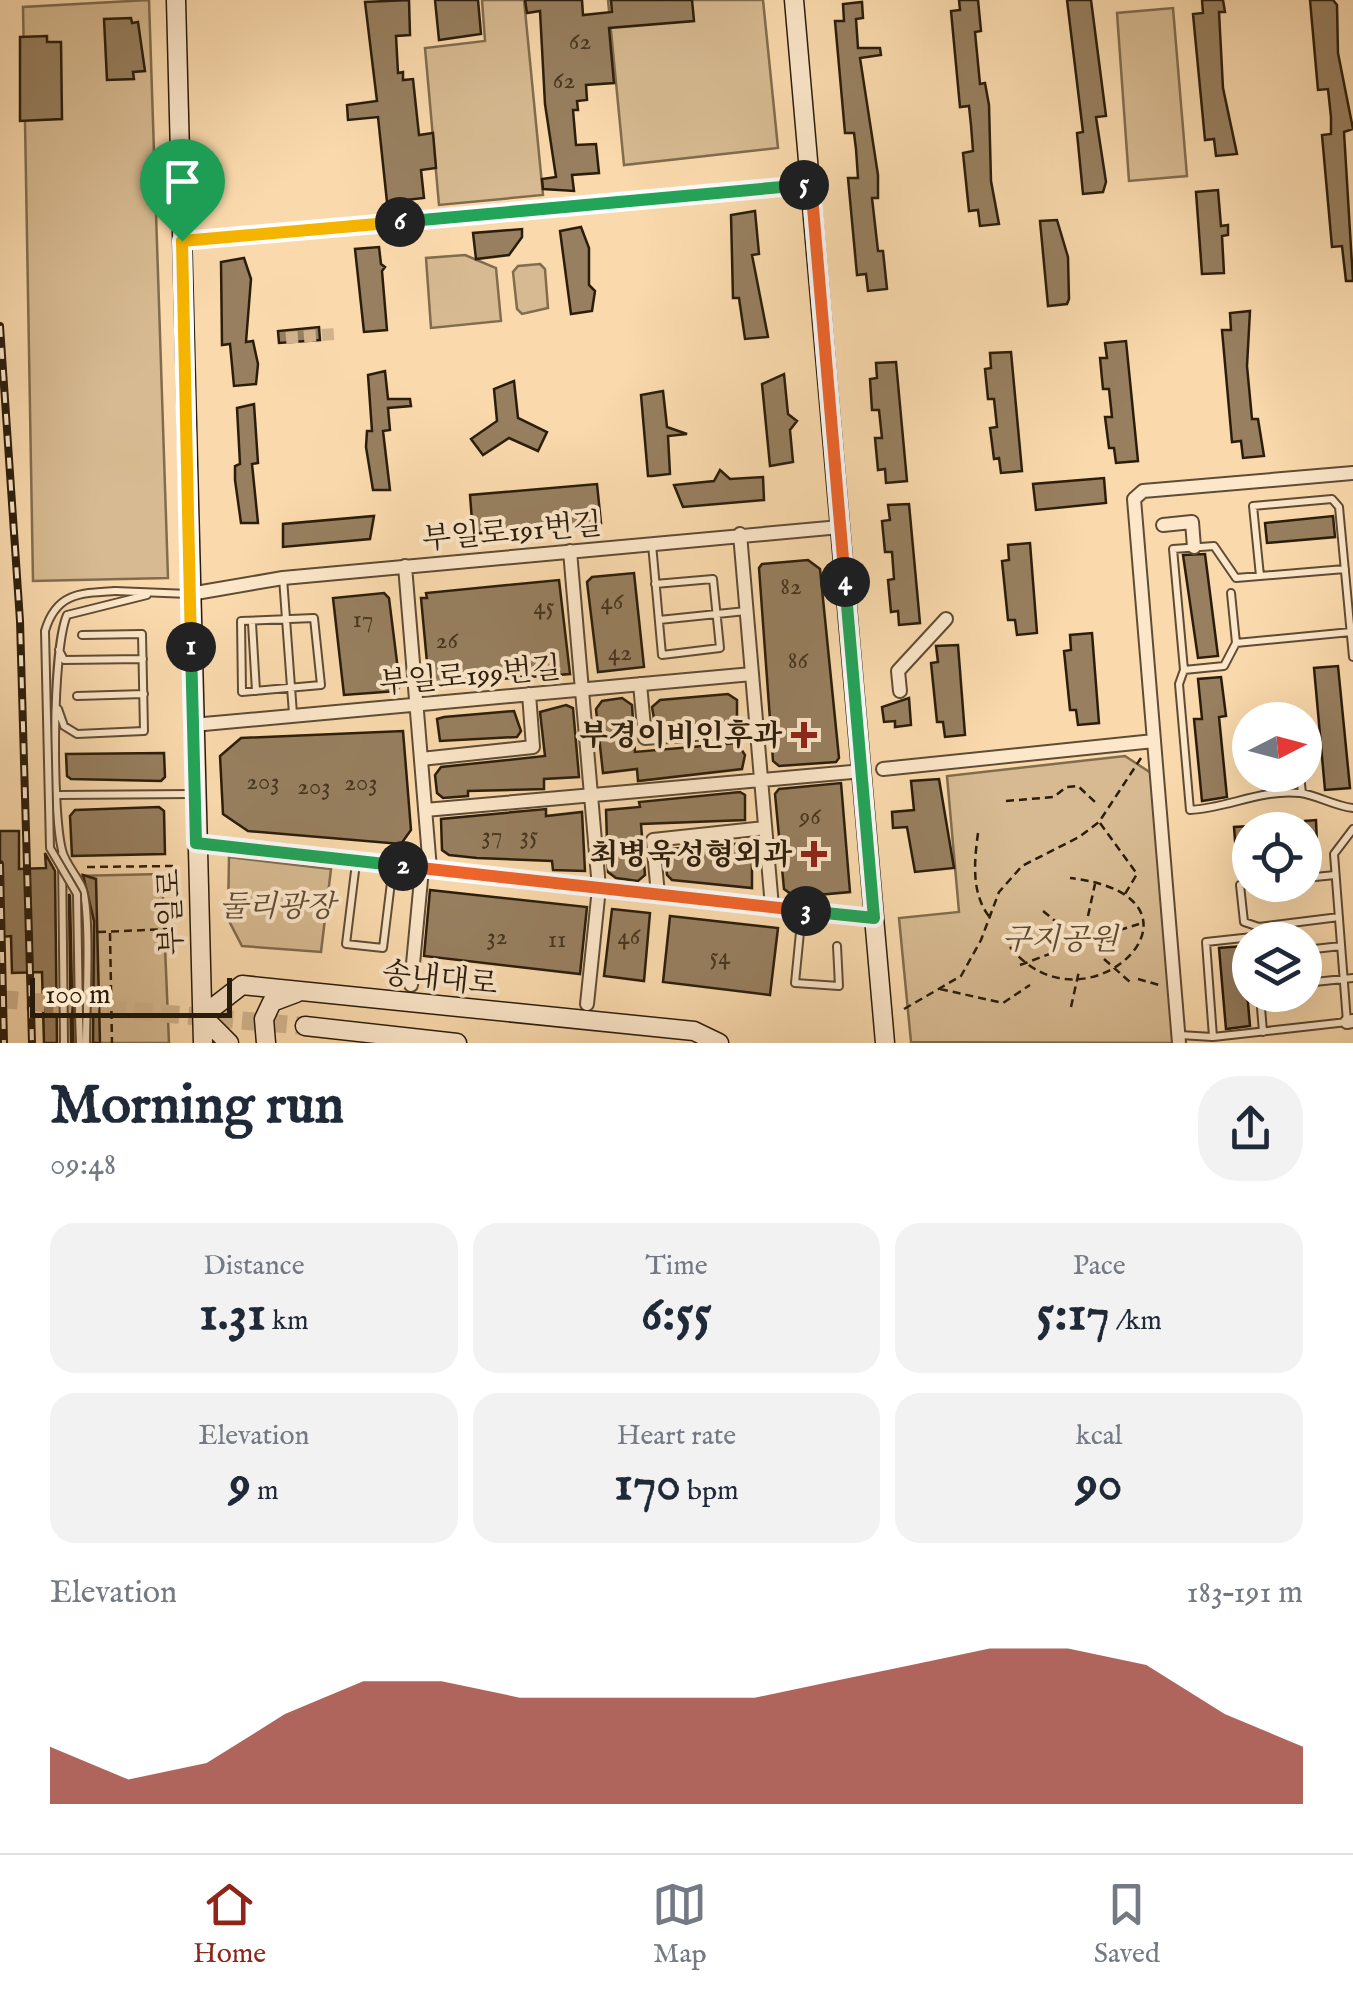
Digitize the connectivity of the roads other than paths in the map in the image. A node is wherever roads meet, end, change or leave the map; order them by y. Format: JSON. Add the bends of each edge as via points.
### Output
{"nodes":[{"id":1,"x":176,"y":0,"type":"edge"},
{"id":2,"x":794,"y":0,"type":"edge"},
{"id":3,"x":811,"y":184,"type":"junction"},
{"id":4,"x":182,"y":241,"type":"junction"},
{"id":5,"x":1353,"y":473,"type":"edge"},
{"id":6,"x":1163,"y":524,"type":"dead end"},
{"id":7,"x":840,"y":527,"type":"junction"},
{"id":8,"x":740,"y":534,"type":"junction"},
{"id":9,"x":652,"y":543,"type":"junction"},
{"id":10,"x":1194,"y":547,"type":"junction"},
{"id":11,"x":570,"y":550,"type":"junction"},
{"id":12,"x":405,"y":566,"type":"junction"},
{"id":13,"x":1345,"y":569,"type":"junction"},
{"id":14,"x":1260,"y":576,"type":"junction"},
{"id":15,"x":283,"y":578,"type":"junction"},
{"id":16,"x":655,"y":584,"type":"junction"},
{"id":17,"x":1231,"y":593,"type":"dead end"},
{"id":18,"x":190,"y":594,"type":"junction"},
{"id":19,"x":147,"y":595,"type":"junction"},
{"id":20,"x":747,"y":611,"type":"junction"},
{"id":21,"x":716,"y":614,"type":"junction"},
{"id":22,"x":946,"y":619,"type":"dead end"},
{"id":23,"x":286,"y":620,"type":"junction"},
{"id":24,"x":659,"y":620,"type":"junction"},
{"id":25,"x":252,"y":623,"type":"junction"},
{"id":26,"x":1351,"y":632,"type":"edge"},
{"id":27,"x":82,"y":635,"type":"dead end"},
{"id":28,"x":1236,"y":642,"type":"junction"},
{"id":29,"x":59,"y":648,"type":"junction"},
{"id":30,"x":1353,"y":657,"type":"edge"},
{"id":31,"x":143,"y":659,"type":"junction"},
{"id":32,"x":1184,"y":670,"type":"junction"},
{"id":33,"x":752,"y":674,"type":"junction"},
{"id":34,"x":640,"y":684,"type":"junction"},
{"id":35,"x":291,"y":688,"type":"junction"},
{"id":36,"x":256,"y":690,"type":"junction"},
{"id":37,"x":582,"y":690,"type":"junction"},
{"id":38,"x":900,"y":691,"type":"dead end"},
{"id":39,"x":144,"y":694,"type":"junction"},
{"id":40,"x":529,"y":694,"type":"junction"},
{"id":41,"x":77,"y":696,"type":"dead end"},
{"id":42,"x":56,"y":702,"type":"junction"},
{"id":43,"x":417,"y":704,"type":"junction"},
{"id":44,"x":293,"y":716,"type":"junction"},
{"id":45,"x":193,"y":725,"type":"junction"},
{"id":46,"x":757,"y":728,"type":"junction"},
{"id":47,"x":1154,"y":742,"type":"junction"},
{"id":48,"x":421,"y":760,"type":"junction"},
{"id":49,"x":883,"y":769,"type":"dead end"},
{"id":50,"x":852,"y":772,"type":"dead end"},
{"id":51,"x":761,"y":780,"type":"junction"},
{"id":52,"x":1302,"y":793,"type":"joint"},
{"id":53,"x":194,"y":794,"type":"junction"},
{"id":54,"x":58,"y":795,"type":"junction"},
{"id":55,"x":591,"y":795,"type":"junction"},
{"id":56,"x":1353,"y":808,"type":"edge"},
{"id":57,"x":425,"y":810,"type":"junction"},
{"id":58,"x":766,"y":828,"type":"junction"},
{"id":59,"x":1353,"y":829,"type":"edge"},
{"id":60,"x":196,"y":843,"type":"junction"},
{"id":61,"x":62,"y":852,"type":"junction"},
{"id":62,"x":356,"y":862,"type":"junction"},
{"id":63,"x":393,"y":865,"type":"junction"},
{"id":64,"x":426,"y":869,"type":"junction"},
{"id":65,"x":1336,"y":875,"type":"junction"},
{"id":66,"x":1322,"y":876,"type":"edge"},
{"id":67,"x":599,"y":888,"type":"junction"},
{"id":68,"x":658,"y":894,"type":"junction"},
{"id":69,"x":772,"y":908,"type":"junction"},
{"id":70,"x":802,"y":911,"type":"junction"},
{"id":71,"x":1339,"y":917,"type":"junction"},
{"id":72,"x":874,"y":918,"type":"junction"},
{"id":73,"x":1295,"y":922,"type":"edge"},
{"id":74,"x":1232,"y":940,"type":"edge"},
{"id":75,"x":837,"y":946,"type":"dead end"},
{"id":76,"x":1341,"y":946,"type":"junction"},
{"id":77,"x":1322,"y":948,"type":"edge"},
{"id":78,"x":1348,"y":978,"type":"edge"},
{"id":79,"x":1322,"y":981,"type":"edge"},
{"id":80,"x":411,"y":985,"type":"dead end"},
{"id":81,"x":301,"y":991,"type":"junction"},
{"id":82,"x":586,"y":1004,"type":"dead end"},
{"id":83,"x":1261,"y":1012,"type":"edge"},
{"id":84,"x":202,"y":1016,"type":"junction"},
{"id":85,"x":1350,"y":1022,"type":"edge"},
{"id":86,"x":305,"y":1026,"type":"tunnel mouth"},
{"id":87,"x":1262,"y":1032,"type":"junction"},
{"id":88,"x":1213,"y":1037,"type":"junction"},
{"id":89,"x":1179,"y":1039,"type":"edge"},
{"id":90,"x":64,"y":1043,"type":"edge"},
{"id":91,"x":83,"y":1043,"type":"edge"},
{"id":92,"x":203,"y":1043,"type":"edge"},
{"id":93,"x":229,"y":1043,"type":"edge"},
{"id":94,"x":266,"y":1043,"type":"edge"},
{"id":95,"x":458,"y":1043,"type":"edge"},
{"id":96,"x":718,"y":1043,"type":"edge"},
{"id":97,"x":885,"y":1043,"type":"edge"}],
"edges":[{"from":1,"to":4,"type":"street","name":"부일로"},
{"from":2,"to":3,"type":"street"},
{"from":3,"to":4,"type":"street"},
{"from":3,"to":7,"type":"street"},
{"from":4,"to":18,"type":"street","name":"부일로"},
{"from":5,"to":47,"type":"street","via":[[1143,491],[1134,499]]},
{"from":6,"to":10,"type":"street","via":[[1192,522]]},
{"from":7,"to":8,"type":"street","name":"부일로191번길"},
{"from":7,"to":72,"type":"street"},
{"from":8,"to":9,"type":"street","name":"부일로191번길"},
{"from":8,"to":20,"type":"street"},
{"from":9,"to":11,"type":"street","name":"부일로191번길"},
{"from":9,"to":16,"type":"lane"},
{"from":10,"to":14,"type":"lane","via":[[1214,546],[1236,578]]},
{"from":10,"to":32,"type":"lane","via":[[1173,549]]},
{"from":11,"to":12,"type":"street","name":"부일로191번길"},
{"from":11,"to":37,"type":"street"},
{"from":12,"to":15,"type":"street","name":"부일로191번길"},
{"from":12,"to":43,"type":"street"},
{"from":13,"to":14,"type":"lane"},
{"from":13,"to":14,"type":"lane","via":[[1339,507],[1332,499],[1253,506]]},
{"from":13,"to":26,"type":"lane"},
{"from":15,"to":18,"type":"street","name":"부일로191번길"},
{"from":15,"to":23,"type":"lane"},
{"from":16,"to":21,"type":"lane","via":[[713,580]]},
{"from":16,"to":24,"type":"lane"},
{"from":17,"to":28,"type":"lane"},
{"from":18,"to":19,"type":"lane"},
{"from":18,"to":45,"type":"street","name":"부일로"},
{"from":19,"to":29,"type":"lane","via":[[67,614]]},
{"from":19,"to":91,"type":"lane","bridge":true,"via":[[73,593],[50,612],[44,630],[50,848],[77,894]]},
{"from":20,"to":21,"type":"lane"},
{"from":20,"to":33,"type":"street"},
{"from":21,"to":24,"type":"lane"},
{"from":21,"to":24,"type":"lane","via":[[720,648],[662,654]]},
{"from":22,"to":38,"type":"street","via":[[898,672]]},
{"from":23,"to":25,"type":"lane"},
{"from":23,"to":35,"type":"lane"},
{"from":23,"to":35,"type":"lane","via":[[314,618],[321,685]]},
{"from":25,"to":36,"type":"lane"},
{"from":25,"to":36,"type":"lane","via":[[238,627],[242,692]]},
{"from":26,"to":28,"type":"lane"},
{"from":26,"to":30,"type":"lane"},
{"from":27,"to":31,"type":"lane","via":[[142,634]]},
{"from":28,"to":32,"type":"lane","via":[[1224,666]]},
{"from":29,"to":31,"type":"lane","via":[[64,660]]},
{"from":29,"to":42,"type":"lane"},
{"from":31,"to":39,"type":"lane"},
{"from":32,"to":52,"type":"lane","via":[[1178,684],[1190,810]]},
{"from":33,"to":34,"type":"street","name":"부일로199번길"},
{"from":33,"to":46,"type":"street"},
{"from":34,"to":37,"type":"street","name":"부일로199번길"},
{"from":34,"to":46,"type":"street","via":[[645,738]]},
{"from":35,"to":36,"type":"lane"},
{"from":35,"to":44,"type":"lane"},
{"from":37,"to":40,"type":"street","name":"부일로199번길"},
{"from":37,"to":55,"type":"street"},
{"from":39,"to":41,"type":"lane"},
{"from":39,"to":42,"type":"lane","via":[[144,731],[77,734],[64,726]]},
{"from":40,"to":43,"type":"street","name":"부일로199번길"},
{"from":40,"to":48,"type":"street","via":[[532,746]]},
{"from":42,"to":54,"type":"lane"},
{"from":43,"to":44,"type":"street","name":"부일로199번길"},
{"from":43,"to":48,"type":"street"},
{"from":44,"to":45,"type":"street","name":"부일로199번길"},
{"from":45,"to":53,"type":"street","name":"부일로"},
{"from":46,"to":51,"type":"street"},
{"from":47,"to":49,"type":"street"},
{"from":47,"to":89,"type":"street"},
{"from":48,"to":57,"type":"street"},
{"from":50,"to":51,"type":"street"},
{"from":51,"to":55,"type":"street"},
{"from":51,"to":58,"type":"street"},
{"from":52,"to":56,"type":"lane"},
{"from":53,"to":54,"type":"lane"},
{"from":53,"to":60,"type":"street","name":"부일로"},
{"from":54,"to":61,"type":"lane"},
{"from":55,"to":57,"type":"street"},
{"from":55,"to":67,"type":"street"},
{"from":57,"to":64,"type":"street"},
{"from":58,"to":68,"type":"street","via":[[652,840]]},
{"from":58,"to":69,"type":"street"},
{"from":59,"to":65,"type":"lane","via":[[1334,854]]},
{"from":60,"to":62,"type":"street"},
{"from":60,"to":84,"type":"street","name":"부일로"},
{"from":61,"to":90,"type":"lane"},
{"from":61,"to":91,"type":"lane","via":[[83,891]]},
{"from":62,"to":63,"type":"street"},
{"from":62,"to":63,"type":"lane","via":[[346,944],[383,948]]},
{"from":63,"to":64,"type":"street"},
{"from":64,"to":67,"type":"street"},
{"from":64,"to":80,"type":"street"},
{"from":65,"to":66,"type":"lane"},
{"from":65,"to":71,"type":"lane"},
{"from":67,"to":68,"type":"street"},
{"from":67,"to":82,"type":"street"},
{"from":68,"to":69,"type":"street"},
{"from":69,"to":70,"type":"street"},
{"from":70,"to":72,"type":"street"},
{"from":70,"to":75,"type":"lane","via":[[795,983],[840,986]]},
{"from":71,"to":73,"type":"lane"},
{"from":71,"to":76,"type":"lane"},
{"from":72,"to":97,"type":"street"},
{"from":74,"to":88,"type":"lane","via":[[1206,942]]},
{"from":76,"to":77,"type":"lane"},
{"from":76,"to":78,"type":"lane"},
{"from":78,"to":79,"type":"lane"},
{"from":78,"to":85,"type":"lane"},
{"from":81,"to":84,"type":"street","name":"송내대로","via":[[242,985]]},
{"from":81,"to":94,"type":"street","via":[[272,1002],[264,1020]]},
{"from":81,"to":96,"type":"street","name":"송내대로","via":[[694,1031]]},
{"from":83,"to":87,"type":"lane"},
{"from":84,"to":92,"type":"street","name":"부일로"},
{"from":84,"to":93,"type":"street"},
{"from":85,"to":87,"type":"lane"},
{"from":86,"to":95,"type":"street","name":"송내대로"},
{"from":87,"to":88,"type":"lane"},
{"from":88,"to":89,"type":"lane"}]}
